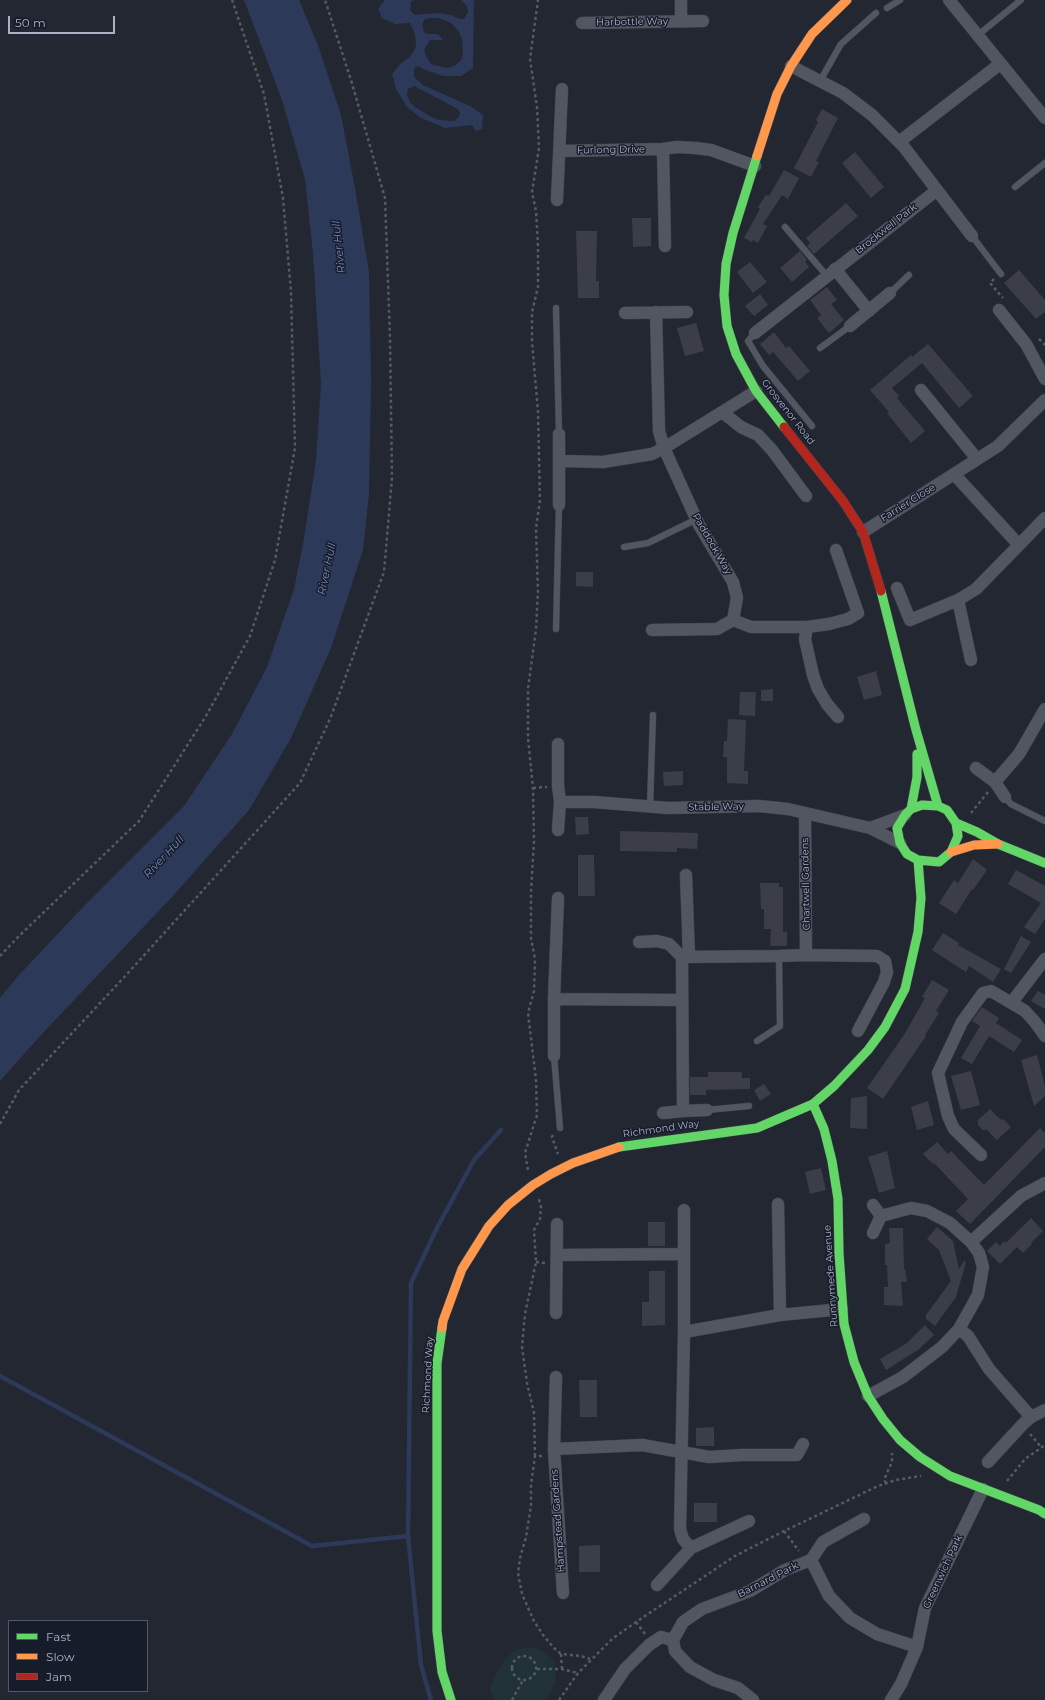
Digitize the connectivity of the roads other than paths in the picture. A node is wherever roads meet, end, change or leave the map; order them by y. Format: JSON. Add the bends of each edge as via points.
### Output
{"nodes":[{"id":1,"x":681,"y":0,"type":"edge"},
{"id":2,"x":847,"y":0,"type":"edge"},
{"id":3,"x":900,"y":0,"type":"edge"},
{"id":4,"x":949,"y":0,"type":"edge"},
{"id":5,"x":1020,"y":0,"type":"edge"},
{"id":6,"x":887,"y":8,"type":"dead end"},
{"id":7,"x":876,"y":13,"type":"dead end"},
{"id":8,"x":681,"y":21,"type":"junction"},
{"id":9,"x":703,"y":21,"type":"dead end"},
{"id":10,"x":582,"y":23,"type":"dead end"},
{"id":11,"x":978,"y":35,"type":"junction"},
{"id":12,"x":1000,"y":64,"type":"junction"},
{"id":13,"x":791,"y":66,"type":"junction"},
{"id":14,"x":820,"y":80,"type":"junction"},
{"id":15,"x":562,"y":89,"type":"dead end"},
{"id":16,"x":1045,"y":118,"type":"edge"},
{"id":17,"x":899,"y":142,"type":"junction"},
{"id":18,"x":663,"y":149,"type":"junction"},
{"id":19,"x":560,"y":151,"type":"junction"},
{"id":20,"x":1045,"y":163,"type":"edge"},
{"id":21,"x":755,"y":166,"type":"junction"},
{"id":22,"x":1015,"y":187,"type":"dead end"},
{"id":23,"x":937,"y":190,"type":"junction"},
{"id":24,"x":557,"y":200,"type":"dead end"},
{"id":25,"x":785,"y":227,"type":"dead end"},
{"id":26,"x":972,"y":236,"type":"joint"},
{"id":27,"x":665,"y":246,"type":"dead end"},
{"id":28,"x":831,"y":272,"type":"junction"},
{"id":29,"x":1001,"y":274,"type":"dead end"},
{"id":30,"x":910,"y":275,"type":"dead end"},
{"id":31,"x":890,"y":293,"type":"joint"},
{"id":32,"x":556,"y":308,"type":"dead end"},
{"id":33,"x":999,"y":310,"type":"dead end"},
{"id":34,"x":869,"y":311,"type":"junction"},
{"id":35,"x":656,"y":312,"type":"junction"},
{"id":36,"x":687,"y":312,"type":"dead end"},
{"id":37,"x":625,"y":313,"type":"dead end"},
{"id":38,"x":850,"y":326,"type":"joint"},
{"id":39,"x":755,"y":334,"type":"joint"},
{"id":40,"x":820,"y":348,"type":"dead end"},
{"id":41,"x":1045,"y":379,"type":"edge"},
{"id":42,"x":921,"y":390,"type":"dead end"},
{"id":43,"x":756,"y":391,"type":"junction"},
{"id":44,"x":1045,"y":400,"type":"edge"},
{"id":45,"x":722,"y":412,"type":"junction"},
{"id":46,"x":812,"y":426,"type":"dead end"},
{"id":47,"x":559,"y":434,"type":"joint"},
{"id":48,"x":664,"y":448,"type":"junction"},
{"id":49,"x":977,"y":459,"type":"junction"},
{"id":50,"x":560,"y":461,"type":"junction"},
{"id":51,"x":954,"y":474,"type":"junction"},
{"id":52,"x":806,"y":496,"type":"dead end"},
{"id":53,"x":559,"y":505,"type":"joint"},
{"id":54,"x":1045,"y":518,"type":"edge"},
{"id":55,"x":697,"y":520,"type":"junction"},
{"id":56,"x":863,"y":532,"type":"junction"},
{"id":57,"x":1019,"y":545,"type":"junction"},
{"id":58,"x":624,"y":547,"type":"dead end"},
{"id":59,"x":836,"y":550,"type":"dead end"},
{"id":60,"x":897,"y":588,"type":"dead end"},
{"id":61,"x":958,"y":600,"type":"junction"},
{"id":62,"x":733,"y":620,"type":"junction"},
{"id":63,"x":807,"y":627,"type":"junction"},
{"id":64,"x":556,"y":629,"type":"dead end"},
{"id":65,"x":652,"y":630,"type":"dead end"},
{"id":66,"x":971,"y":660,"type":"dead end"},
{"id":67,"x":1045,"y":709,"type":"edge"},
{"id":68,"x":653,"y":715,"type":"dead end"},
{"id":69,"x":838,"y":717,"type":"dead end"},
{"id":70,"x":916,"y":730,"type":"junction"},
{"id":71,"x":558,"y":744,"type":"dead end"},
{"id":72,"x":976,"y":768,"type":"dead end"},
{"id":73,"x":995,"y":782,"type":"junction"},
{"id":74,"x":1005,"y":797,"type":"joint"},
{"id":75,"x":560,"y":802,"type":"junction"},
{"id":76,"x":938,"y":806,"type":"junction"},
{"id":77,"x":650,"y":807,"type":"junction"},
{"id":78,"x":908,"y":812,"type":"junction"},
{"id":79,"x":805,"y":814,"type":"junction"},
{"id":80,"x":1045,"y":821,"type":"edge"},
{"id":81,"x":956,"y":823,"type":"junction"},
{"id":82,"x":870,"y":828,"type":"junction"},
{"id":83,"x":558,"y":830,"type":"dead end"},
{"id":84,"x":900,"y":843,"type":"junction"},
{"id":85,"x":998,"y":844,"type":"junction"},
{"id":86,"x":951,"y":852,"type":"junction"},
{"id":87,"x":918,"y":860,"type":"junction"},
{"id":88,"x":1045,"y":863,"type":"edge"},
{"id":89,"x":686,"y":875,"type":"dead end"},
{"id":90,"x":930,"y":880,"type":"dead end"},
{"id":91,"x":558,"y":898,"type":"dead end"},
{"id":92,"x":921,"y":898,"type":"junction"},
{"id":93,"x":639,"y":942,"type":"dead end"},
{"id":94,"x":806,"y":954,"type":"junction"},
{"id":95,"x":686,"y":956,"type":"junction"},
{"id":96,"x":779,"y":956,"type":"junction"},
{"id":97,"x":1045,"y":959,"type":"edge"},
{"id":98,"x":554,"y":999,"type":"junction"},
{"id":99,"x":681,"y":1000,"type":"junction"},
{"id":100,"x":1012,"y":1002,"type":"junction"},
{"id":101,"x":858,"y":1031,"type":"dead end"},
{"id":102,"x":1045,"y":1036,"type":"edge"},
{"id":103,"x":757,"y":1042,"type":"dead end"},
{"id":104,"x":554,"y":1056,"type":"joint"},
{"id":105,"x":813,"y":1104,"type":"junction"},
{"id":106,"x":749,"y":1106,"type":"dead end"},
{"id":107,"x":707,"y":1110,"type":"joint"},
{"id":108,"x":683,"y":1111,"type":"junction"},
{"id":109,"x":663,"y":1113,"type":"dead end"},
{"id":110,"x":560,"y":1128,"type":"road end"},
{"id":111,"x":981,"y":1155,"type":"dead end"},
{"id":112,"x":1045,"y":1183,"type":"edge"},
{"id":113,"x":778,"y":1204,"type":"dead end"},
{"id":114,"x":873,"y":1205,"type":"dead end"},
{"id":115,"x":684,"y":1210,"type":"dead end"},
{"id":116,"x":881,"y":1216,"type":"junction"},
{"id":117,"x":557,"y":1224,"type":"dead end"},
{"id":118,"x":873,"y":1233,"type":"dead end"},
{"id":119,"x":971,"y":1242,"type":"junction"},
{"id":120,"x":683,"y":1254,"type":"junction"},
{"id":121,"x":557,"y":1255,"type":"junction"},
{"id":122,"x":842,"y":1309,"type":"junction"},
{"id":123,"x":556,"y":1313,"type":"dead end"},
{"id":124,"x":780,"y":1315,"type":"junction"},
{"id":125,"x":958,"y":1329,"type":"junction"},
{"id":126,"x":684,"y":1332,"type":"junction"},
{"id":127,"x":556,"y":1377,"type":"dead end"},
{"id":128,"x":868,"y":1396,"type":"junction"},
{"id":129,"x":1045,"y":1410,"type":"edge"},
{"id":130,"x":1031,"y":1417,"type":"junction"},
{"id":131,"x":803,"y":1444,"type":"dead end"},
{"id":132,"x":554,"y":1452,"type":"junction"},
{"id":133,"x":682,"y":1452,"type":"junction"},
{"id":134,"x":988,"y":1462,"type":"dead end"},
{"id":135,"x":983,"y":1490,"type":"junction"},
{"id":136,"x":1045,"y":1514,"type":"edge"},
{"id":137,"x":864,"y":1519,"type":"dead end"},
{"id":138,"x":749,"y":1521,"type":"dead end"},
{"id":139,"x":691,"y":1548,"type":"junction"},
{"id":140,"x":809,"y":1561,"type":"junction"},
{"id":141,"x":657,"y":1585,"type":"dead end"},
{"id":142,"x":563,"y":1593,"type":"dead end"},
{"id":143,"x":667,"y":1639,"type":"junction"},
{"id":144,"x":917,"y":1647,"type":"junction"},
{"id":145,"x":451,"y":1700,"type":"edge"},
{"id":146,"x":604,"y":1700,"type":"edge"},
{"id":147,"x":753,"y":1700,"type":"edge"},
{"id":148,"x":891,"y":1700,"type":"edge"}],
"edges":[{"from":1,"to":8,"type":"street","name":"Harbottle Way"},
{"from":2,"to":13,"type":"street","name":"Grosvenor Road","via":[[812,34]]},
{"from":3,"to":6,"type":"lane"},
{"from":4,"to":11,"type":"street"},
{"from":5,"to":11,"type":"lane"},
{"from":7,"to":14,"type":"lane","via":[[841,44]]},
{"from":8,"to":9,"type":"street","name":"Harbottle Way"},
{"from":8,"to":10,"type":"street","name":"Harbottle Way"},
{"from":11,"to":12,"type":"street"},
{"from":12,"to":16,"type":"street"},
{"from":12,"to":17,"type":"street"},
{"from":13,"to":14,"type":"street"},
{"from":13,"to":21,"type":"street","name":"Grosvenor Road","via":[[777,94]]},
{"from":14,"to":17,"type":"street","via":[[843,93],[872,115]]},
{"from":15,"to":19,"type":"street"},
{"from":17,"to":23,"type":"street"},
{"from":18,"to":19,"type":"street","name":"Furlong Drive"},
{"from":18,"to":21,"type":"street","name":"Furlong Drive","via":[[677,147],[711,150]]},
{"from":18,"to":27,"type":"street"},
{"from":19,"to":24,"type":"street"},
{"from":20,"to":22,"type":"lane"},
{"from":21,"to":43,"type":"street","name":"Grosvenor Road","via":[[726,264],[724,295],[727,326],[736,354]]},
{"from":23,"to":26,"type":"street"},
{"from":23,"to":28,"type":"street","name":"Brockwell Park"},
{"from":25,"to":28,"type":"lane"},
{"from":26,"to":29,"type":"lane"},
{"from":28,"to":34,"type":"street"},
{"from":28,"to":39,"type":"street","name":"Brockwell Park"},
{"from":30,"to":31,"type":"lane"},
{"from":31,"to":34,"type":"street"},
{"from":32,"to":47,"type":"lane"},
{"from":33,"to":41,"type":"street","via":[[1026,344]]},
{"from":34,"to":38,"type":"street"},
{"from":35,"to":36,"type":"street"},
{"from":35,"to":37,"type":"street"},
{"from":35,"to":48,"type":"street","name":"Paddock Way","via":[[658,416]]},
{"from":38,"to":40,"type":"lane"},
{"from":39,"to":46,"type":"lane","via":[[748,341],[763,366]]},
{"from":42,"to":49,"type":"street"},
{"from":43,"to":45,"type":"street"},
{"from":43,"to":56,"type":"street","name":"Grosvenor Road","via":[[843,501]]},
{"from":44,"to":49,"type":"street","name":"Farrier Close","via":[[998,446]]},
{"from":45,"to":48,"type":"street"},
{"from":45,"to":52,"type":"street","via":[[741,427],[758,435]]},
{"from":47,"to":50,"type":"street"},
{"from":48,"to":50,"type":"street","via":[[652,454],[603,462]]},
{"from":48,"to":55,"type":"street","name":"Paddock Way"},
{"from":49,"to":51,"type":"street","name":"Farrier Close"},
{"from":50,"to":53,"type":"street"},
{"from":51,"to":56,"type":"street","name":"Farrier Close"},
{"from":51,"to":57,"type":"street"},
{"from":53,"to":64,"type":"lane"},
{"from":54,"to":57,"type":"street"},
{"from":55,"to":58,"type":"lane","via":[[648,543]]},
{"from":55,"to":62,"type":"street","name":"Paddock Way","via":[[734,582],[738,598]]},
{"from":56,"to":70,"type":"street","name":"Grosvenor Road","via":[[882,593]]},
{"from":57,"to":61,"type":"street","via":[[976,589]]},
{"from":59,"to":63,"type":"street","via":[[858,613],[848,619]]},
{"from":60,"to":61,"type":"street","via":[[910,620]]},
{"from":61,"to":66,"type":"street"},
{"from":62,"to":63,"type":"street","via":[[751,627]]},
{"from":62,"to":65,"type":"street","via":[[717,629]]},
{"from":63,"to":69,"type":"street","via":[[805,639],[813,675],[818,689]]},
{"from":67,"to":73,"type":"street","via":[[1019,754]]},
{"from":68,"to":77,"type":"lane"},
{"from":70,"to":76,"type":"street","name":"Grosvenor Road"},
{"from":70,"to":78,"type":"street","name":"Grosvenor Road","via":[[917,777]]},
{"from":71,"to":75,"type":"street"},
{"from":72,"to":73,"type":"street"},
{"from":73,"to":74,"type":"street"},
{"from":74,"to":80,"type":"lane","via":[[1011,804]]},
{"from":75,"to":77,"type":"street","name":"Stable Way"},
{"from":75,"to":83,"type":"street"},
{"from":76,"to":78,"type":"street","via":[[922,805]]},
{"from":76,"to":81,"type":"street","via":[[948,810]]},
{"from":77,"to":79,"type":"street","name":"Stable Way","via":[[759,806],[788,809]]},
{"from":78,"to":82,"type":"street"},
{"from":78,"to":84,"type":"street","via":[[897,828]]},
{"from":79,"to":82,"type":"street","name":"Stable Way"},
{"from":79,"to":94,"type":"street","name":"Chartwell Gardens"},
{"from":81,"to":85,"type":"street"},
{"from":81,"to":86,"type":"street","via":[[958,836]]},
{"from":82,"to":84,"type":"street","name":"Stable Way"},
{"from":84,"to":87,"type":"street","via":[[907,854]]},
{"from":85,"to":86,"type":"street","via":[[974,845]]},
{"from":85,"to":88,"type":"street"},
{"from":86,"to":87,"type":"street","via":[[937,865]]},
{"from":87,"to":92,"type":"street","name":"Richmond Way"},
{"from":89,"to":95,"type":"street"},
{"from":90,"to":92,"type":"street","name":"Richmond Way"},
{"from":91,"to":98,"type":"street"},
{"from":92,"to":105,"type":"street","name":"Richmond Way","via":[[913,961],[896,1009],[864,1055]]},
{"from":93,"to":95,"type":"street","via":[[657,941],[669,944]]},
{"from":94,"to":96,"type":"street"},
{"from":94,"to":101,"type":"street","via":[[878,956],[885,961],[887,972],[884,982]]},
{"from":95,"to":96,"type":"street"},
{"from":95,"to":99,"type":"street"},
{"from":96,"to":103,"type":"lane","via":[[780,1026]]},
{"from":97,"to":100,"type":"street"},
{"from":98,"to":99,"type":"street"},
{"from":98,"to":104,"type":"street"},
{"from":99,"to":108,"type":"street"},
{"from":100,"to":102,"type":"street","via":[[1025,1011]]},
{"from":100,"to":111,"type":"street","via":[[990,991],[983,993],[962,1022],[938,1073],[948,1116],[954,1129]]},
{"from":104,"to":110,"type":"lane"},
{"from":105,"to":122,"type":"street","name":"Runnymede Avenue","via":[[824,1129],[838,1199]]},
{"from":105,"to":145,"type":"street","name":"Richmond Way","via":[[757,1128],[620,1146],[563,1168],[533,1185],[508,1205],[489,1226],[462,1269],[443,1320],[437,1363],[437,1631],[442,1672]]},
{"from":106,"to":107,"type":"lane"},
{"from":107,"to":108,"type":"street"},
{"from":108,"to":109,"type":"street"},
{"from":112,"to":119,"type":"street","via":[[1021,1196]]},
{"from":113,"to":124,"type":"street"},
{"from":114,"to":116,"type":"street"},
{"from":115,"to":120,"type":"street"},
{"from":116,"to":118,"type":"street"},
{"from":116,"to":119,"type":"street","via":[[911,1208],[927,1210],[950,1222]]},
{"from":117,"to":121,"type":"street"},
{"from":119,"to":125,"type":"street","via":[[979,1253],[983,1267],[978,1295]]},
{"from":120,"to":121,"type":"street"},
{"from":120,"to":126,"type":"street"},
{"from":121,"to":123,"type":"street"},
{"from":122,"to":124,"type":"street"},
{"from":122,"to":128,"type":"street","name":"Runnymede Avenue","via":[[854,1362]]},
{"from":124,"to":126,"type":"street"},
{"from":125,"to":128,"type":"street","via":[[942,1347],[903,1377]]},
{"from":125,"to":130,"type":"street","via":[[968,1336],[989,1369]]},
{"from":126,"to":133,"type":"street"},
{"from":127,"to":132,"type":"street","name":"Hampstead Gardens"},
{"from":128,"to":135,"type":"street","name":"Runnymede Avenue","via":[[900,1440],[920,1457],[950,1476]]},
{"from":129,"to":130,"type":"street"},
{"from":130,"to":134,"type":"street"},
{"from":131,"to":133,"type":"street","via":[[797,1455],[709,1457]]},
{"from":132,"to":133,"type":"street","via":[[642,1445]]},
{"from":132,"to":142,"type":"street","name":"Hampstead Gardens"},
{"from":133,"to":139,"type":"street","via":[[680,1529]]},
{"from":135,"to":136,"type":"street","name":"Runnymede Avenue"},
{"from":135,"to":144,"type":"street","name":"Greenwich Park","via":[[925,1608]]},
{"from":137,"to":140,"type":"street","name":"Barnard Park","via":[[823,1542]]},
{"from":138,"to":139,"type":"street"},
{"from":139,"to":141,"type":"street"},
{"from":140,"to":143,"type":"street","name":"Barnard Park","via":[[785,1570],[750,1591],[702,1609],[683,1622]]},
{"from":140,"to":144,"type":"street","name":"Barnard Park","via":[[829,1596],[850,1618],[877,1634]]},
{"from":143,"to":146,"type":"street","via":[[649,1645],[625,1669]]},
{"from":143,"to":147,"type":"street","via":[[690,1667],[714,1680],[738,1688]]},
{"from":144,"to":148,"type":"street","name":"Greenwich Park"}]}
